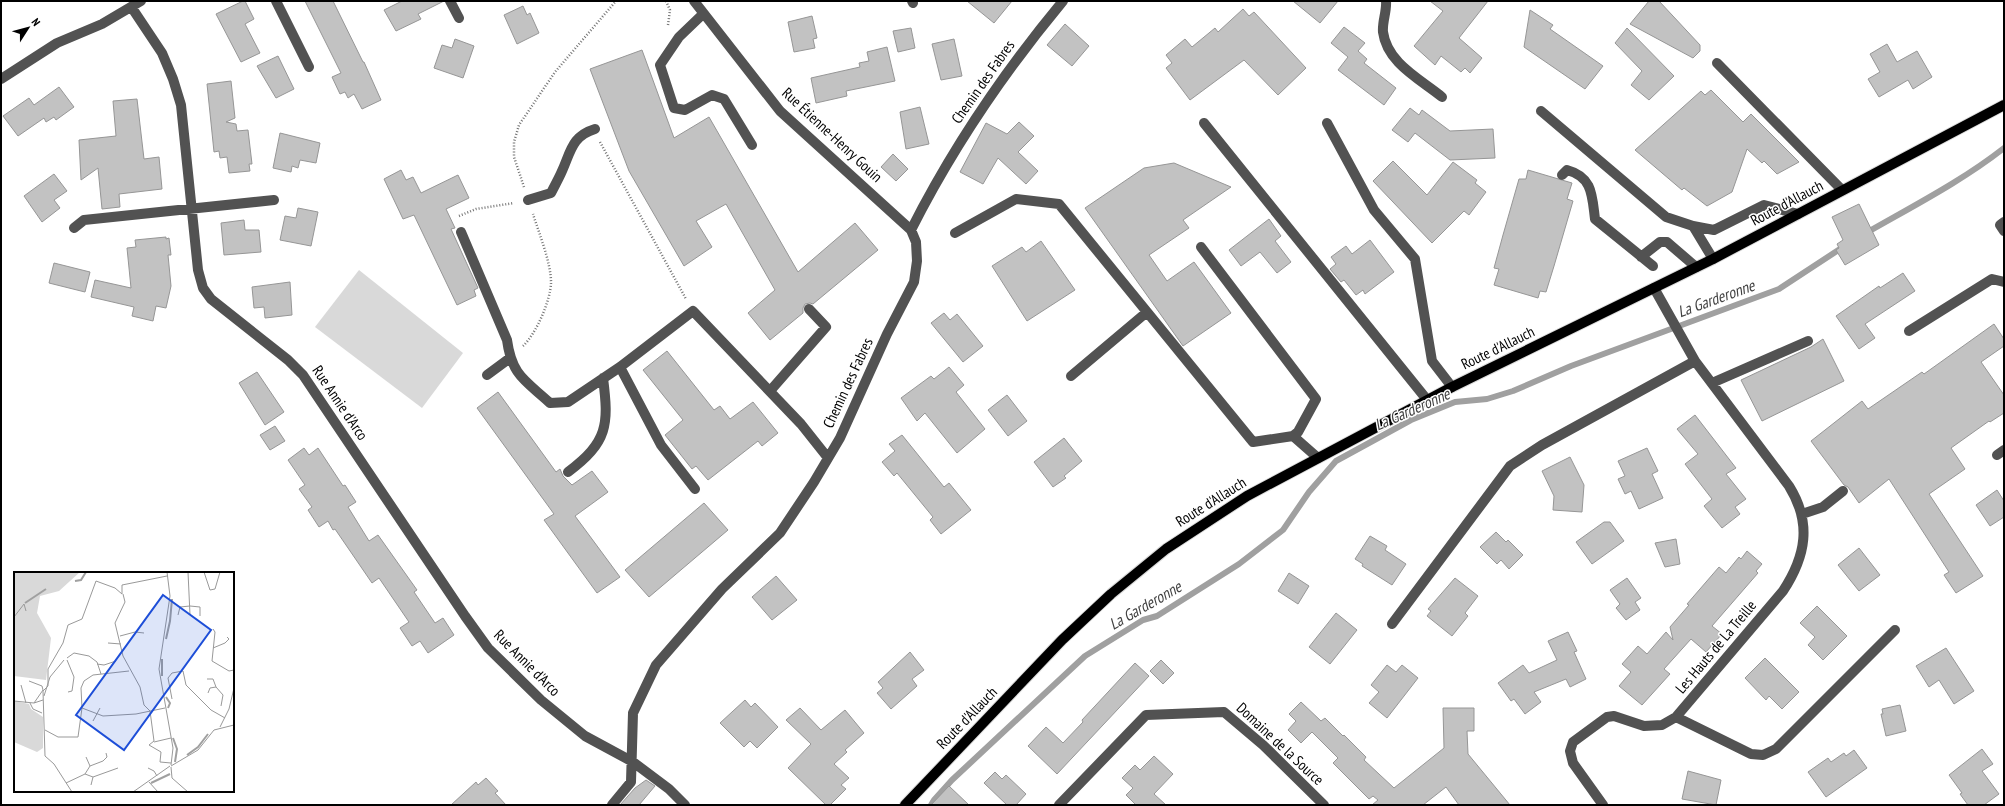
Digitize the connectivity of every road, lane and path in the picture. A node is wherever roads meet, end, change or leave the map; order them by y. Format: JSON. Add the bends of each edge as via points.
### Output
{"nodes":[{"id":1,"x":141,"y":1,"type":"edge"},
{"id":2,"x":276,"y":1,"type":"edge"},
{"id":3,"x":450,"y":1,"type":"edge"},
{"id":4,"x":694,"y":1,"type":"edge"},
{"id":5,"x":1063,"y":1,"type":"edge"},
{"id":6,"x":1386,"y":1,"type":"edge"},
{"id":7,"x":132,"y":8,"type":"junction"},
{"id":8,"x":704,"y":14,"type":"junction"},
{"id":9,"x":459,"y":18,"type":"dead end"},
{"id":10,"x":1717,"y":63,"type":"dead end"},
{"id":11,"x":309,"y":67,"type":"dead end"},
{"id":12,"x":1,"y":79,"type":"edge"},
{"id":13,"x":1442,"y":97,"type":"dead end"},
{"id":14,"x":2004,"y":105,"type":"edge"},
{"id":15,"x":1541,"y":111,"type":"dead end"},
{"id":16,"x":1204,"y":123,"type":"dead end"},
{"id":17,"x":1327,"y":123,"type":"dead end"},
{"id":18,"x":595,"y":129,"type":"dead end"},
{"id":19,"x":752,"y":145,"type":"dead end"},
{"id":20,"x":605,"y":153,"type":"dead end"},
{"id":21,"x":1562,"y":174,"type":"dead end"},
{"id":22,"x":1842,"y":190,"type":"junction"},
{"id":23,"x":274,"y":200,"type":"dead end"},
{"id":24,"x":528,"y":200,"type":"joint"},
{"id":25,"x":192,"y":208,"type":"junction"},
{"id":26,"x":1798,"y":214,"type":"junction"},
{"id":27,"x":458,"y":217,"type":"dead end"},
{"id":28,"x":2004,"y":222,"type":"edge"},
{"id":29,"x":1693,"y":226,"type":"junction"},
{"id":30,"x":74,"y":228,"type":"dead end"},
{"id":31,"x":911,"y":230,"type":"junction"},
{"id":32,"x":2004,"y":231,"type":"edge"},
{"id":33,"x":461,"y":232,"type":"dead end"},
{"id":34,"x":955,"y":233,"type":"dead end"},
{"id":35,"x":1200,"y":246,"type":"dead end"},
{"id":36,"x":1641,"y":257,"type":"junction"},
{"id":37,"x":1713,"y":259,"type":"junction"},
{"id":38,"x":1653,"y":266,"type":"dead end"},
{"id":39,"x":1696,"y":267,"type":"junction"},
{"id":40,"x":2004,"y":282,"type":"edge"},
{"id":41,"x":1654,"y":288,"type":"junction"},
{"id":42,"x":808,"y":309,"type":"dead end"},
{"id":43,"x":693,"y":312,"type":"junction"},
{"id":44,"x":1147,"y":312,"type":"junction"},
{"id":45,"x":1909,"y":331,"type":"dead end"},
{"id":46,"x":1808,"y":341,"type":"dead end"},
{"id":47,"x":510,"y":358,"type":"junction"},
{"id":48,"x":1694,"y":360,"type":"junction"},
{"id":49,"x":620,"y":367,"type":"junction"},
{"id":50,"x":487,"y":376,"type":"dead end"},
{"id":51,"x":1071,"y":376,"type":"dead end"},
{"id":52,"x":603,"y":378,"type":"junction"},
{"id":53,"x":1712,"y":383,"type":"junction"},
{"id":54,"x":1452,"y":387,"type":"junction"},
{"id":55,"x":770,"y":391,"type":"junction"},
{"id":56,"x":1428,"y":401,"type":"junction"},
{"id":57,"x":1292,"y":436,"type":"junction"},
{"id":58,"x":828,"y":458,"type":"junction"},
{"id":59,"x":1318,"y":458,"type":"junction"},
{"id":60,"x":568,"y":472,"type":"dead end"},
{"id":61,"x":696,"y":489,"type":"dead end"},
{"id":62,"x":1842,"y":491,"type":"dead end"},
{"id":63,"x":1802,"y":514,"type":"junction"},
{"id":64,"x":1392,"y":624,"type":"dead end"},
{"id":65,"x":1895,"y":630,"type":"dead end"},
{"id":66,"x":1676,"y":717,"type":"junction"},
{"id":67,"x":633,"y":762,"type":"junction"},
{"id":68,"x":612,"y":805,"type":"edge"},
{"id":69,"x":685,"y":805,"type":"edge"},
{"id":70,"x":905,"y":805,"type":"edge"},
{"id":71,"x":1059,"y":805,"type":"edge"},
{"id":72,"x":1324,"y":805,"type":"edge"},
{"id":73,"x":1602,"y":805,"type":"edge"}],
"edges":[{"from":1,"to":7,"type":"street"},
{"from":2,"to":11,"type":"street"},
{"from":3,"to":9,"type":"street"},
{"from":4,"to":8,"type":"street","name":"Rue Étienne-Henry Gouin"},
{"from":5,"to":31,"type":"street","name":"Chemin des Fabres","via":[[1026,45],[988,98],[949,158]]},
{"from":6,"to":13,"type":"street","via":[[1383,30],[1386,46],[1396,61]]},
{"from":7,"to":12,"type":"street","via":[[57,43]]},
{"from":7,"to":25,"type":"street","name":"Rue Annie d'Arco","via":[[162,53],[181,105]]},
{"from":8,"to":19,"type":"street","via":[[679,37],[660,65],[674,108],[685,110],[712,95],[724,99]]},
{"from":8,"to":31,"type":"street","name":"Rue Étienne-Henry Gouin","via":[[780,111]]},
{"from":10,"to":22,"type":"street"},
{"from":14,"to":22,"type":"main road","name":"Route d'Allauch"},
{"from":15,"to":29,"type":"street","via":[[1666,217]]},
{"from":16,"to":56,"type":"street"},
{"from":17,"to":54,"type":"street","via":[[1374,210],[1415,259],[1432,361]]},
{"from":18,"to":24,"type":"street","via":[[584,132],[572,145],[551,193]]},
{"from":20,"to":43,"type":"path"},
{"from":21,"to":36,"type":"street","via":[[1567,170],[1577,173],[1590,186],[1595,219]]},
{"from":22,"to":26,"type":"main road","name":"Route d'Allauch"},
{"from":23,"to":25,"type":"street"},
{"from":24,"to":27,"type":"path","via":[[476,210]]},
{"from":25,"to":30,"type":"street","via":[[84,220]]},
{"from":25,"to":67,"type":"street","name":"Rue Annie d'Arco","via":[[198,270],[203,288],[210,299],[288,360],[303,375],[488,648],[541,700],[585,736]]},
{"from":26,"to":29,"type":"street","via":[[1764,205],[1714,230]]},
{"from":26,"to":37,"type":"main road","name":"Route d'Allauch"},
{"from":28,"to":32,"type":"street","via":[[2000,226]]},
{"from":29,"to":37,"type":"street"},
{"from":31,"to":58,"type":"street","name":"Chemin des Fabres","via":[[916,242],[918,261],[914,282],[887,334],[840,438]]},
{"from":33,"to":47,"type":"street","via":[[507,340]]},
{"from":34,"to":44,"type":"street","via":[[1016,199],[1059,204]]},
{"from":35,"to":57,"type":"street","via":[[1316,399],[1298,432]]},
{"from":36,"to":38,"type":"street"},
{"from":36,"to":39,"type":"street","via":[[1660,242],[1667,242]]},
{"from":37,"to":39,"type":"main road","name":"Route d'Allauch"},
{"from":39,"to":41,"type":"main road","name":"Route d'Allauch"},
{"from":40,"to":45,"type":"street","via":[[1992,279]]},
{"from":41,"to":48,"type":"street","name":"Les Hauts de La Treille"},
{"from":41,"to":54,"type":"main road","name":"Route d'Allauch"},
{"from":42,"to":55,"type":"street","via":[[826,327]]},
{"from":43,"to":49,"type":"street"},
{"from":43,"to":55,"type":"street"},
{"from":44,"to":51,"type":"street"},
{"from":44,"to":57,"type":"street","via":[[1253,442]]},
{"from":46,"to":53,"type":"street"},
{"from":47,"to":50,"type":"street"},
{"from":47,"to":52,"type":"street","via":[[518,374],[550,403],[568,402]]},
{"from":48,"to":53,"type":"street","name":"Les Hauts de La Treille"},
{"from":48,"to":64,"type":"street","via":[[1542,444],[1510,466]]},
{"from":49,"to":52,"type":"street"},
{"from":49,"to":61,"type":"street","via":[[661,445]]},
{"from":52,"to":60,"type":"street","via":[[606,425],[585,459]]},
{"from":53,"to":63,"type":"street","name":"Les Hauts de La Treille","via":[[1789,486],[1797,498]]},
{"from":54,"to":56,"type":"main road","name":"Route d'Allauch"},
{"from":55,"to":58,"type":"street"},
{"from":56,"to":59,"type":"main road","name":"Route d'Allauch"},
{"from":57,"to":59,"type":"street"},
{"from":58,"to":67,"type":"street","name":"Chemin des Fabres","via":[[780,533],[722,589],[656,665],[633,713]]},
{"from":59,"to":70,"type":"main road","name":"Route d'Allauch","via":[[1247,496],[1191,532],[1111,594],[1062,640]]},
{"from":62,"to":63,"type":"street","via":[[1824,507]]},
{"from":63,"to":66,"type":"street","name":"Les Hauts de La Treille","via":[[1805,528],[1795,573],[1783,591]]},
{"from":65,"to":66,"type":"street","name":"Les Hauts de La Treille","via":[[1776,749],[1763,755],[1751,754]]},
{"from":66,"to":73,"type":"street","via":[[1662,725],[1644,726],[1614,716],[1607,717],[1574,742],[1570,751],[1573,762]]},
{"from":67,"to":68,"type":"street","name":"Chemin des Fabres","via":[[631,782]]},
{"from":67,"to":69,"type":"street","name":"Rue Annie d'Arco","via":[[669,789]]},
{"from":71,"to":72,"type":"street","name":"Domaine de la Source","via":[[1146,715],[1224,712],[1263,745]]}]}
